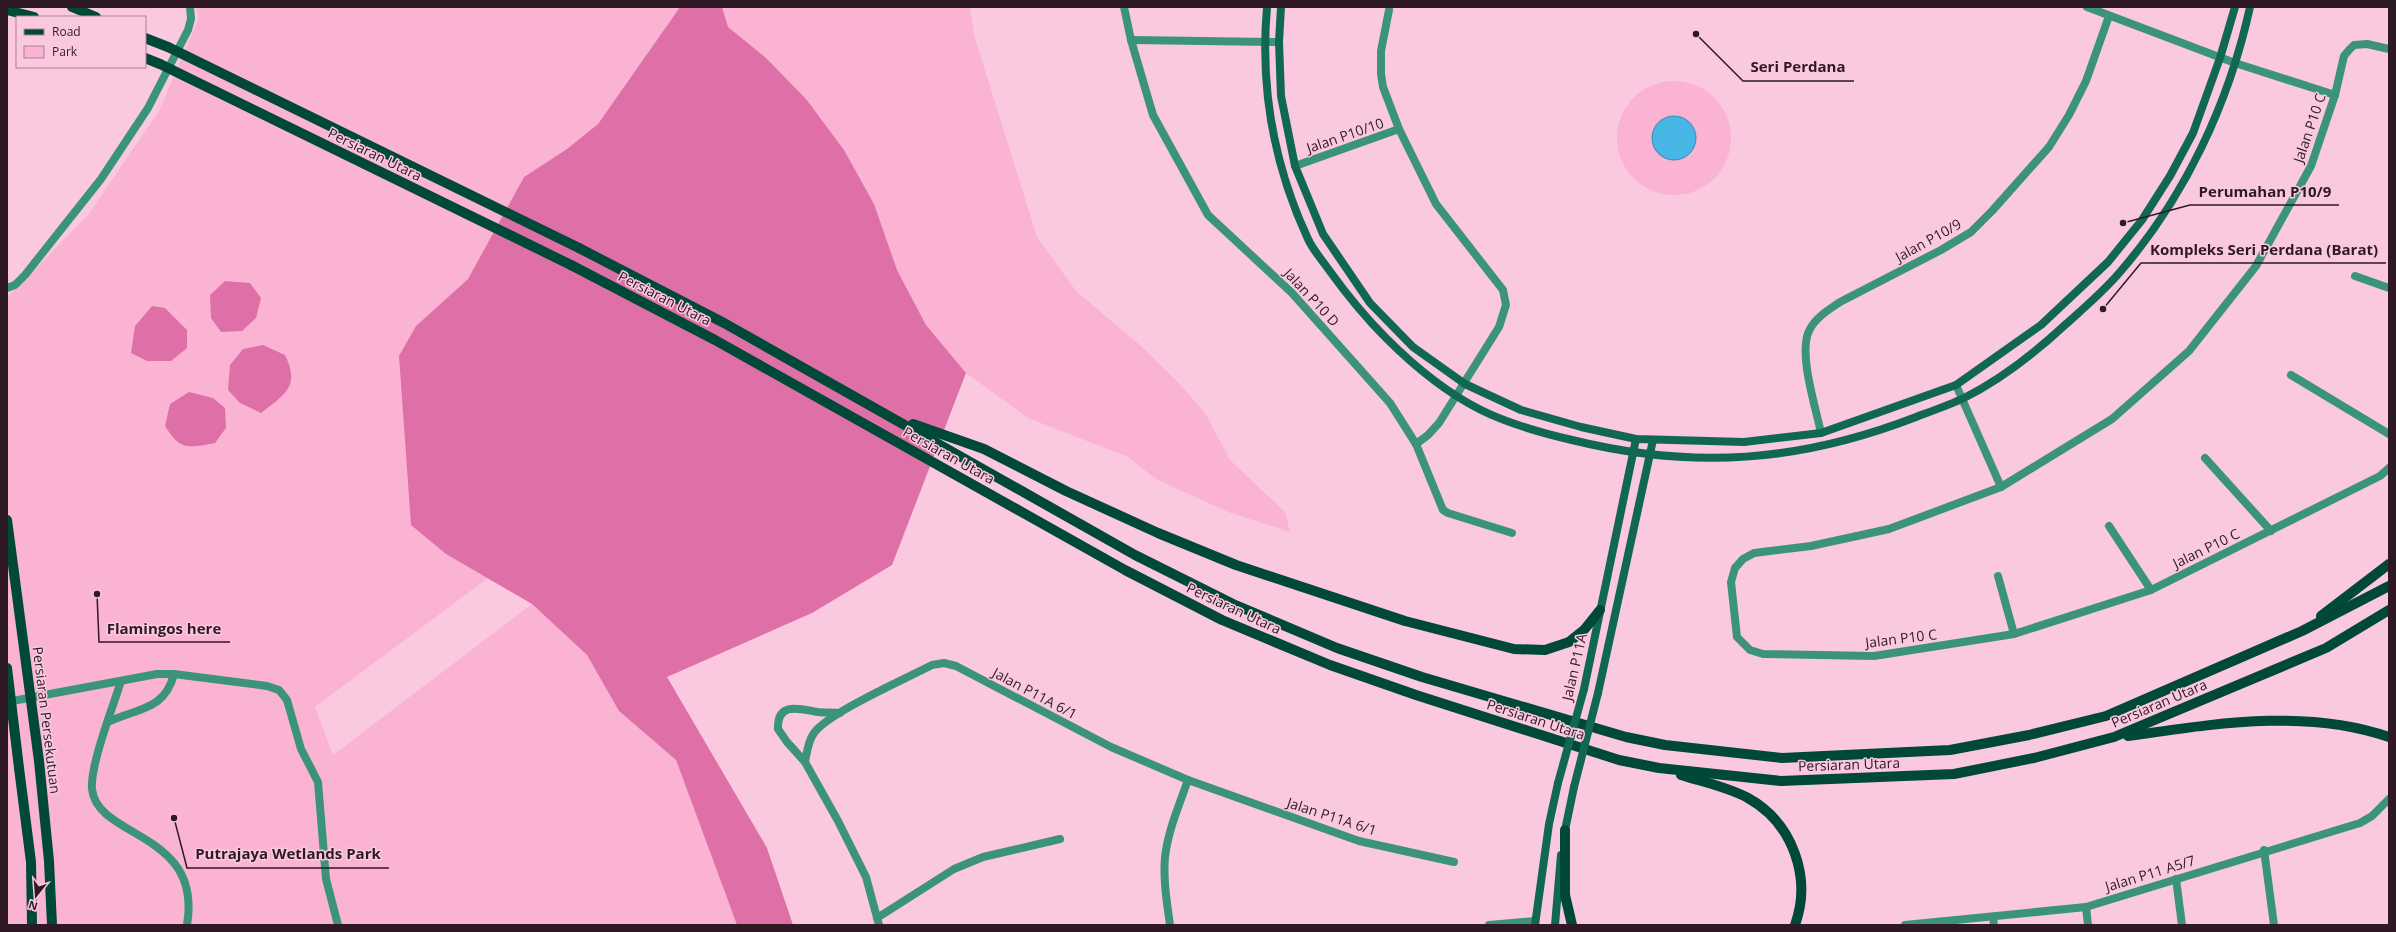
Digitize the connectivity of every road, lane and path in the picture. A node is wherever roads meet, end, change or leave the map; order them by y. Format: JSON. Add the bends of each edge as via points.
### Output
{"nodes":[{"id":1,"x":190,"y":7,"type":"edge"},
{"id":2,"x":1124,"y":7,"type":"edge"},
{"id":3,"x":1267,"y":7,"type":"edge"},
{"id":4,"x":1281,"y":7,"type":"edge"},
{"id":5,"x":2087,"y":7,"type":"edge"},
{"id":6,"x":2235,"y":7,"type":"edge"},
{"id":7,"x":2250,"y":7,"type":"edge"},
{"id":8,"x":77,"y":8,"type":"edge"},
{"id":9,"x":7,"y":10,"type":"edge"},
{"id":10,"x":1389,"y":10,"type":"dead end"},
{"id":11,"x":30,"y":16,"type":"edge"},
{"id":12,"x":94,"y":16,"type":"edge"},
{"id":13,"x":2109,"y":16,"type":"junction"},
{"id":14,"x":146,"y":38,"type":"edge"},
{"id":15,"x":1131,"y":40,"type":"junction"},
{"id":16,"x":1264,"y":42,"type":"junction"},
{"id":17,"x":1279,"y":42,"type":"junction"},
{"id":18,"x":2389,"y":49,"type":"edge"},
{"id":19,"x":146,"y":58,"type":"edge"},
{"id":20,"x":2220,"y":58,"type":"junction"},
{"id":21,"x":2235,"y":63,"type":"junction"},
{"id":22,"x":2335,"y":95,"type":"junction"},
{"id":23,"x":1399,"y":129,"type":"junction"},
{"id":24,"x":1295,"y":166,"type":"junction"},
{"id":25,"x":2355,"y":276,"type":"dead end"},
{"id":26,"x":7,"y":288,"type":"edge"},
{"id":27,"x":2389,"y":288,"type":"edge"},
{"id":28,"x":2291,"y":375,"type":"dead end"},
{"id":29,"x":1465,"y":384,"type":"junction"},
{"id":30,"x":1956,"y":385,"type":"junction"},
{"id":31,"x":1456,"y":397,"type":"junction"},
{"id":32,"x":1963,"y":398,"type":"junction"},
{"id":33,"x":889,"y":415,"type":"junction"},
{"id":34,"x":1821,"y":433,"type":"junction"},
{"id":35,"x":2389,"y":434,"type":"edge"},
{"id":36,"x":1636,"y":439,"type":"junction"},
{"id":37,"x":1653,"y":440,"type":"junction"},
{"id":38,"x":1416,"y":444,"type":"junction"},
{"id":39,"x":1633,"y":453,"type":"junction"},
{"id":40,"x":1650,"y":456,"type":"junction"},
{"id":41,"x":2205,"y":458,"type":"dead end"},
{"id":42,"x":2389,"y":468,"type":"edge"},
{"id":43,"x":2001,"y":487,"type":"junction"},
{"id":44,"x":7,"y":520,"type":"edge"},
{"id":45,"x":2109,"y":526,"type":"dead end"},
{"id":46,"x":2271,"y":531,"type":"junction"},
{"id":47,"x":1512,"y":533,"type":"dead end"},
{"id":48,"x":2389,"y":564,"type":"edge"},
{"id":49,"x":1998,"y":576,"type":"dead end"},
{"id":50,"x":2389,"y":586,"type":"edge"},
{"id":51,"x":2151,"y":590,"type":"junction"},
{"id":52,"x":1600,"y":610,"type":"junction"},
{"id":53,"x":2389,"y":610,"type":"edge"},
{"id":54,"x":2302,"y":631,"type":"junction"},
{"id":55,"x":2014,"y":634,"type":"junction"},
{"id":56,"x":7,"y":668,"type":"edge"},
{"id":57,"x":174,"y":674,"type":"junction"},
{"id":58,"x":121,"y":681,"type":"junction"},
{"id":59,"x":7,"y":702,"type":"edge"},
{"id":60,"x":841,"y":713,"type":"junction"},
{"id":61,"x":108,"y":722,"type":"junction"},
{"id":62,"x":2114,"y":738,"type":"junction"},
{"id":63,"x":2389,"y":738,"type":"edge"},
{"id":64,"x":805,"y":762,"type":"junction"},
{"id":65,"x":1659,"y":768,"type":"junction"},
{"id":66,"x":1188,"y":780,"type":"junction"},
{"id":67,"x":2389,"y":799,"type":"edge"},
{"id":68,"x":1565,"y":830,"type":"junction"},
{"id":69,"x":1060,"y":839,"type":"dead end"},
{"id":70,"x":2264,"y":850,"type":"junction"},
{"id":71,"x":1454,"y":862,"type":"dead end"},
{"id":72,"x":2176,"y":879,"type":"junction"},
{"id":73,"x":2086,"y":907,"type":"junction"},
{"id":74,"x":878,"y":921,"type":"edge"},
{"id":75,"x":1994,"y":921,"type":"edge"},
{"id":76,"x":1535,"y":923,"type":"edge"},
{"id":77,"x":32,"y":925,"type":"edge"},
{"id":78,"x":52,"y":925,"type":"edge"},
{"id":79,"x":187,"y":925,"type":"edge"},
{"id":80,"x":338,"y":925,"type":"edge"},
{"id":81,"x":1170,"y":925,"type":"edge"},
{"id":82,"x":1488,"y":925,"type":"edge"},
{"id":83,"x":1555,"y":925,"type":"edge"},
{"id":84,"x":1572,"y":925,"type":"edge"},
{"id":85,"x":1795,"y":925,"type":"edge"},
{"id":86,"x":1905,"y":925,"type":"edge"},
{"id":87,"x":2088,"y":925,"type":"edge"},
{"id":88,"x":2182,"y":925,"type":"edge"},
{"id":89,"x":2274,"y":925,"type":"edge"}],
"edges":[{"from":1,"to":26,"type":"street","via":[[191,19],[188,30],[148,108],[101,178],[26,275],[15,285]]},
{"from":2,"to":15,"type":"street","name":"Jalan P10 D"},
{"from":3,"to":16,"type":"street"},
{"from":4,"to":17,"type":"street"},
{"from":5,"to":13,"type":"street"},
{"from":6,"to":20,"type":"street"},
{"from":7,"to":21,"type":"street"},
{"from":8,"to":12,"type":"main road"},
{"from":9,"to":11,"type":"main road"},
{"from":10,"to":23,"type":"street","name":"Jalan P10/10","via":[[1381,51],[1381,74],[1383,87]]},
{"from":13,"to":20,"type":"street"},
{"from":13,"to":34,"type":"street","name":"Jalan P10/9","via":[[2086,82],[2050,147],[1992,211],[1971,232],[1840,302],[1811,327],[1806,336],[1805,350]]},
{"from":14,"to":33,"type":"main road","name":"Persiaran Utara","bridge":true,"via":[[579,248],[724,323]]},
{"from":15,"to":16,"type":"street"},
{"from":15,"to":38,"type":"street","name":"Jalan P10 D","via":[[1153,114],[1208,215],[1292,293],[1390,403]]},
{"from":16,"to":17,"type":"street"},
{"from":16,"to":31,"type":"street","via":[[1267,96],[1281,170],[1309,242],[1360,312],[1403,355]]},
{"from":17,"to":24,"type":"street","via":[[1281,96]]},
{"from":18,"to":22,"type":"street","name":"Jalan P10 C","via":[[2366,44],[2354,45],[2344,56]]},
{"from":19,"to":65,"type":"main road","name":"Persiaran Utara","bridge":true,"via":[[571,265],[715,340],[1125,570],[1222,620],[1330,665],[1416,695],[1619,760]]},
{"from":20,"to":21,"type":"street"},
{"from":20,"to":30,"type":"street","via":[[2193,133],[2142,220],[2108,262],[2041,325]]},
{"from":21,"to":22,"type":"street"},
{"from":21,"to":32,"type":"street","via":[[2207,139],[2155,228],[2122,271],[2052,337],[2009,370]]},
{"from":22,"to":43,"type":"street","name":"Jalan P10 C","via":[[2311,166],[2284,217],[2256,266],[2189,351],[2112,419]]},
{"from":23,"to":24,"type":"street","name":"Jalan P10/10"},
{"from":23,"to":29,"type":"street","via":[[1436,204],[1503,290],[1506,305],[1499,327]]},
{"from":24,"to":29,"type":"street","via":[[1323,234],[1370,303],[1413,346]]},
{"from":25,"to":27,"type":"street"},
{"from":28,"to":35,"type":"street"},
{"from":29,"to":31,"type":"street"},
{"from":29,"to":36,"type":"street","via":[[1521,410]]},
{"from":30,"to":32,"type":"street"},
{"from":30,"to":34,"type":"street"},
{"from":31,"to":38,"type":"street","via":[[1428,435]]},
{"from":31,"to":39,"type":"street","via":[[1485,412],[1544,433]]},
{"from":32,"to":40,"type":"street","via":[[1880,431],[1784,454],[1744,457]]},
{"from":32,"to":43,"type":"street"},
{"from":33,"to":52,"type":"main road","via":[[984,449],[1066,491],[1236,565],[1405,621],[1514,649],[1545,650],[1569,642],[1584,630]]},
{"from":33,"to":54,"type":"main road","name":"Persiaran Utara","via":[[1135,555],[1232,604],[1283,626],[1337,648],[1422,677],[1626,737],[1665,745],[1782,758],[1950,750],[2029,735],[2106,716]]},
{"from":34,"to":37,"type":"street","via":[[1744,442]]},
{"from":36,"to":37,"type":"street"},
{"from":36,"to":39,"type":"street","name":"Jalan P11A"},
{"from":37,"to":40,"type":"street","name":"Jalan P11A"},
{"from":38,"to":47,"type":"street","name":"Jalan P10 D","via":[[1443,510]]},
{"from":39,"to":40,"type":"street"},
{"from":39,"to":52,"type":"street","name":"Jalan P11A"},
{"from":40,"to":68,"type":"street","name":"Jalan P11A","bridge":true},
{"from":41,"to":46,"type":"street"},
{"from":42,"to":46,"type":"street","name":"Jalan P10 C","via":[[2380,476]]},
{"from":43,"to":55,"type":"street","name":"Jalan P10 C","via":[[1889,530],[1811,546],[1754,553],[1743,559],[1735,568],[1732,582],[1737,636],[1750,650],[1763,654],[1874,656]]},
{"from":44,"to":78,"type":"main road","name":"Persiaran Persekutuan","bridge":true,"via":[[39,761],[49,861]]},
{"from":45,"to":51,"type":"street"},
{"from":46,"to":51,"type":"street","name":"Jalan P10 C"},
{"from":48,"to":54,"type":"main road"},
{"from":49,"to":55,"type":"street"},
{"from":50,"to":54,"type":"main road","name":"Persiaran Utara"},
{"from":51,"to":55,"type":"street","name":"Jalan P10 C"},
{"from":52,"to":76,"type":"street","name":"Jalan P11A","bridge":true,"via":[[1584,689],[1549,824]]},
{"from":53,"to":62,"type":"main road","name":"Persiaran Utara","via":[[2326,648]]},
{"from":56,"to":77,"type":"main road","bridge":true,"via":[[31,862]]},
{"from":57,"to":58,"type":"street","via":[[157,674]]},
{"from":57,"to":61,"type":"street","via":[[171,687],[165,696],[153,705]]},
{"from":57,"to":80,"type":"street","via":[[267,686],[279,690],[287,700],[301,749],[318,782],[326,879]]},
{"from":58,"to":59,"type":"street"},
{"from":58,"to":61,"type":"street"},
{"from":60,"to":64,"type":"street","name":"Jalan P11A 6/1","via":[[820,726],[813,734]]},
{"from":60,"to":64,"type":"street","via":[[796,708],[780,715],[778,729]]},
{"from":60,"to":66,"type":"street","name":"Jalan P11A 6/1","via":[[932,665],[944,663],[956,666],[1111,747]]},
{"from":61,"to":79,"type":"street","via":[[93,774],[94,799],[106,813],[159,849],[174,863],[188,889]]},
{"from":62,"to":63,"type":"main road","via":[[2238,722],[2281,720],[2370,731]]},
{"from":62,"to":65,"type":"main road","name":"Persiaran Utara","via":[[1954,774],[1781,781]]},
{"from":64,"to":74,"type":"street","via":[[866,877]]},
{"from":65,"to":85,"type":"main road","via":[[1749,798],[1768,813],[1782,830],[1799,862],[1802,900]]},
{"from":66,"to":71,"type":"street","name":"Jalan P11A 6/1","via":[[1359,841]]},
{"from":66,"to":81,"type":"street","via":[[1170,832],[1165,856]]},
{"from":67,"to":70,"type":"street","name":"Jalan P11 A5/7","via":[[2372,816],[2360,823]]},
{"from":68,"to":83,"type":"street","name":"Jalan P11A","via":[[1557,885]]},
{"from":68,"to":84,"type":"main road","via":[[1565,895]]},
{"from":69,"to":74,"type":"street","via":[[983,857],[954,869]]},
{"from":70,"to":72,"type":"street","name":"Jalan P11 A5/7"},
{"from":70,"to":89,"type":"street"},
{"from":72,"to":73,"type":"street","name":"Jalan P11 A5/7"},
{"from":72,"to":88,"type":"street"},
{"from":73,"to":75,"type":"street","name":"Jalan P11 A5/7"},
{"from":73,"to":87,"type":"street"},
{"from":75,"to":86,"type":"street","name":"Jalan P11 A5/7"},
{"from":76,"to":82,"type":"street"}]}
